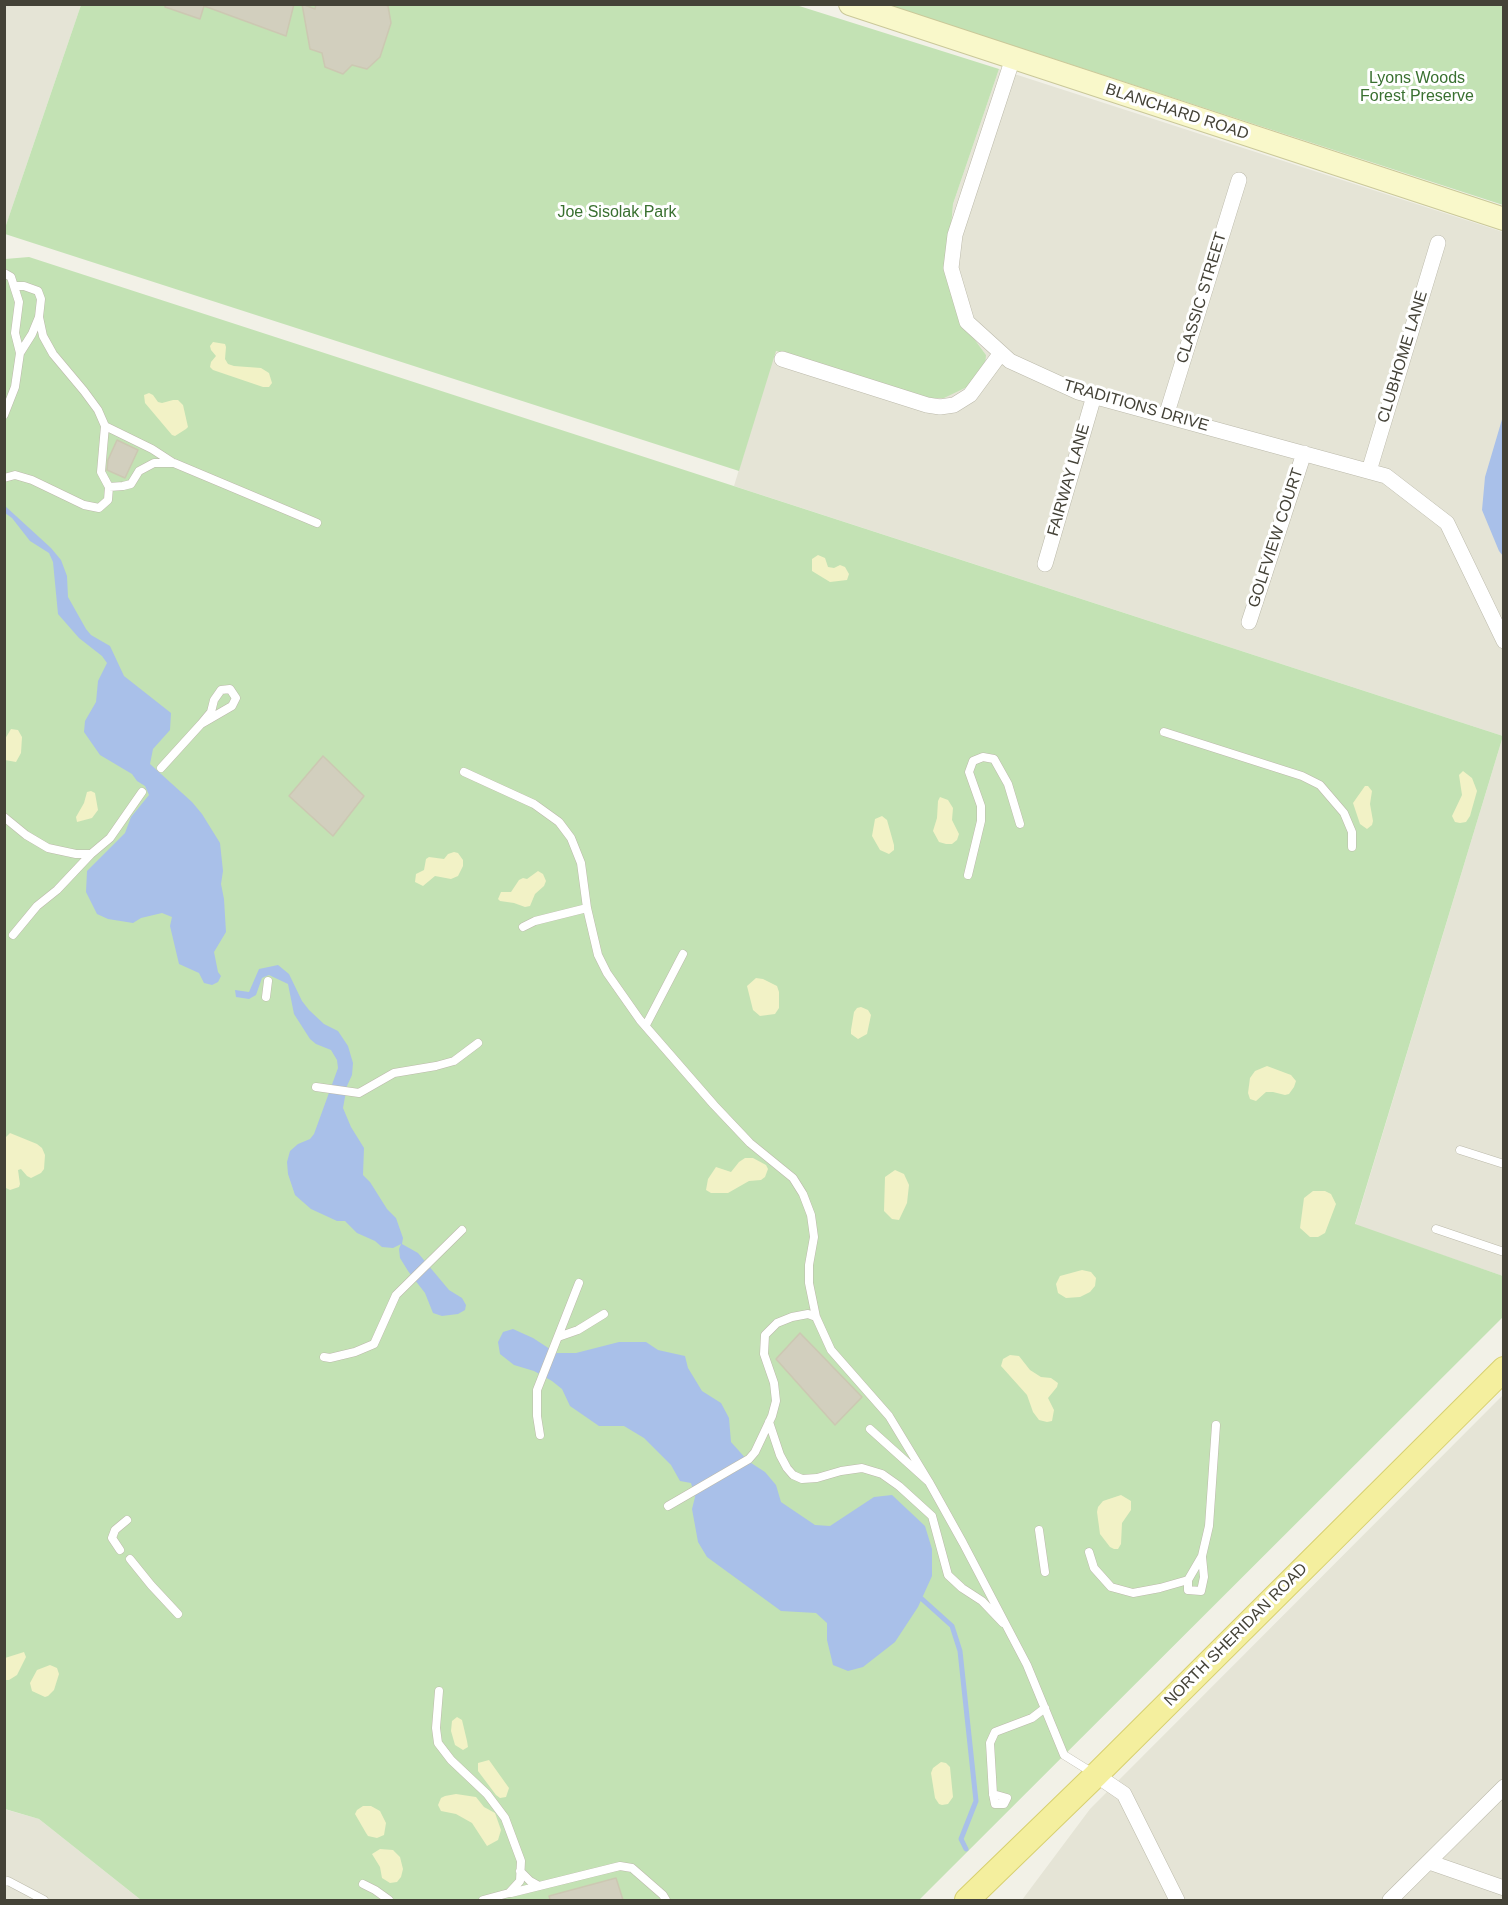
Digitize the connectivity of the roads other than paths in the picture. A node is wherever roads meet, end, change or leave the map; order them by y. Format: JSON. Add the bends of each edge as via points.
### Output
{"nodes":[{"id":1,"x":850,"y":4,"type":"edge"},
{"id":2,"x":1012,"y":58,"type":"junction"},
{"id":3,"x":1239,"y":180,"type":"dead end"},
{"id":4,"x":1503,"y":219,"type":"edge"},
{"id":5,"x":1438,"y":243,"type":"dead end"},
{"id":6,"x":4,"y":273,"type":"edge"},
{"id":7,"x":14,"y":286,"type":"junction"},
{"id":8,"x":39,"y":317,"type":"junction"},
{"id":9,"x":20,"y":353,"type":"junction"},
{"id":10,"x":1001,"y":353,"type":"junction"},
{"id":11,"x":782,"y":358,"type":"dead end"},
{"id":12,"x":1094,"y":396,"type":"junction"},
{"id":13,"x":4,"y":415,"type":"edge"},
{"id":14,"x":1166,"y":416,"type":"junction"},
{"id":15,"x":105,"y":426,"type":"junction"},
{"id":16,"x":1304,"y":453,"type":"junction"},
{"id":17,"x":174,"y":463,"type":"junction"},
{"id":18,"x":1369,"y":471,"type":"junction"},
{"id":19,"x":4,"y":478,"type":"edge"},
{"id":20,"x":109,"y":487,"type":"junction"},
{"id":21,"x":317,"y":523,"type":"dead end"},
{"id":22,"x":1045,"y":564,"type":"dead end"},
{"id":23,"x":1249,"y":622,"type":"dead end"},
{"id":24,"x":1503,"y":641,"type":"edge"},
{"id":25,"x":201,"y":724,"type":"junction"},
{"id":26,"x":1164,"y":732,"type":"dead end"},
{"id":27,"x":161,"y":768,"type":"dead end"},
{"id":28,"x":464,"y":772,"type":"dead end"},
{"id":29,"x":142,"y":792,"type":"dead end"},
{"id":30,"x":4,"y":817,"type":"edge"},
{"id":31,"x":1020,"y":824,"type":"dead end"},
{"id":32,"x":1352,"y":847,"type":"dead end"},
{"id":33,"x":91,"y":854,"type":"junction"},
{"id":34,"x":968,"y":875,"type":"dead end"},
{"id":35,"x":587,"y":908,"type":"junction"},
{"id":36,"x":523,"y":927,"type":"dead end"},
{"id":37,"x":13,"y":935,"type":"dead end"},
{"id":38,"x":683,"y":954,"type":"dead end"},
{"id":39,"x":268,"y":981,"type":"dead end"},
{"id":40,"x":266,"y":997,"type":"dead end"},
{"id":41,"x":646,"y":1025,"type":"junction"},
{"id":42,"x":478,"y":1043,"type":"dead end"},
{"id":43,"x":316,"y":1087,"type":"dead end"},
{"id":44,"x":1460,"y":1150,"type":"dead end"},
{"id":45,"x":1503,"y":1164,"type":"edge"},
{"id":46,"x":1436,"y":1228,"type":"dead end"},
{"id":47,"x":462,"y":1230,"type":"dead end"},
{"id":48,"x":1503,"y":1252,"type":"edge"},
{"id":49,"x":579,"y":1283,"type":"dead end"},
{"id":50,"x":604,"y":1314,"type":"dead end"},
{"id":51,"x":816,"y":1317,"type":"junction"},
{"id":52,"x":558,"y":1336,"type":"junction"},
{"id":53,"x":324,"y":1357,"type":"dead end"},
{"id":54,"x":1503,"y":1369,"type":"edge"},
{"id":55,"x":769,"y":1422,"type":"junction"},
{"id":56,"x":1216,"y":1425,"type":"dead end"},
{"id":57,"x":870,"y":1429,"type":"dead end"},
{"id":58,"x":540,"y":1435,"type":"dead end"},
{"id":59,"x":929,"y":1482,"type":"junction"},
{"id":60,"x":668,"y":1506,"type":"dead end"},
{"id":61,"x":127,"y":1520,"type":"dead end"},
{"id":62,"x":1039,"y":1530,"type":"dead end"},
{"id":63,"x":120,"y":1550,"type":"dead end"},
{"id":64,"x":1089,"y":1552,"type":"dead end"},
{"id":65,"x":1202,"y":1556,"type":"junction"},
{"id":66,"x":130,"y":1558,"type":"dead end"},
{"id":67,"x":1046,"y":1572,"type":"dead end"},
{"id":68,"x":1188,"y":1580,"type":"junction"},
{"id":69,"x":178,"y":1614,"type":"dead end"},
{"id":70,"x":1007,"y":1626,"type":"junction"},
{"id":71,"x":439,"y":1691,"type":"dead end"},
{"id":72,"x":1045,"y":1708,"type":"junction"},
{"id":73,"x":1096,"y":1775,"type":"junction"},
{"id":74,"x":1503,"y":1787,"type":"edge"},
{"id":75,"x":993,"y":1794,"type":"dead end"},
{"id":76,"x":1429,"y":1862,"type":"junction"},
{"id":77,"x":520,"y":1871,"type":"junction"},
{"id":78,"x":4,"y":1882,"type":"edge"},
{"id":79,"x":363,"y":1884,"type":"dead end"},
{"id":80,"x":539,"y":1886,"type":"junction"},
{"id":81,"x":1503,"y":1888,"type":"edge"},
{"id":82,"x":509,"y":1893,"type":"junction"},
{"id":83,"x":44,"y":1900,"type":"edge"},
{"id":84,"x":389,"y":1900,"type":"edge"},
{"id":85,"x":483,"y":1900,"type":"edge"},
{"id":86,"x":666,"y":1900,"type":"edge"},
{"id":87,"x":967,"y":1900,"type":"edge"},
{"id":88,"x":1177,"y":1900,"type":"edge"},
{"id":89,"x":1390,"y":1900,"type":"edge"}],
"edges":[{"from":1,"to":2,"type":"street","name":"BLANCHARD ROAD"},
{"from":2,"to":4,"type":"street","name":"BLANCHARD ROAD"},
{"from":2,"to":10,"type":"street","name":"TRADITIONS DRIVE","via":[[955,235],[951,268],[967,322]]},
{"from":3,"to":14,"type":"street","name":"CLASSIC STREET"},
{"from":5,"to":18,"type":"street","name":"CLUBHOME LANE"},
{"from":6,"to":7,"type":"lane","via":[[11,277]]},
{"from":7,"to":8,"type":"lane","via":[[38,291]]},
{"from":7,"to":9,"type":"lane","via":[[19,302],[15,333]]},
{"from":8,"to":9,"type":"lane"},
{"from":8,"to":15,"type":"lane","via":[[42,336],[98,410]]},
{"from":9,"to":13,"type":"lane","via":[[15,387]]},
{"from":10,"to":11,"type":"street","via":[[970,394],[954,405],[940,407]]},
{"from":10,"to":12,"type":"street","name":"TRADITIONS DRIVE","via":[[1010,362]]},
{"from":12,"to":14,"type":"street","name":"TRADITIONS DRIVE"},
{"from":12,"to":22,"type":"street","name":"FAIRWAY LANE"},
{"from":14,"to":16,"type":"street","name":"TRADITIONS DRIVE"},
{"from":15,"to":17,"type":"lane"},
{"from":15,"to":20,"type":"lane","via":[[101,472]]},
{"from":16,"to":18,"type":"street","name":"TRADITIONS DRIVE"},
{"from":16,"to":23,"type":"street","name":"GOLFVIEW COURT"},
{"from":17,"to":20,"type":"lane","via":[[154,464],[139,471],[131,484]]},
{"from":17,"to":21,"type":"lane"},
{"from":18,"to":24,"type":"street","name":"TRADITIONS DRIVE","via":[[1386,476],[1447,523]]},
{"from":19,"to":20,"type":"lane","via":[[15,475],[32,480],[84,505],[99,508],[108,500]]},
{"from":25,"to":25,"type":"lane","via":[[232,706],[236,698],[230,689],[221,690]]},
{"from":25,"to":27,"type":"lane"},
{"from":26,"to":32,"type":"lane","via":[[1320,785],[1344,813],[1352,832]]},
{"from":28,"to":35,"type":"lane","via":[[534,804],[559,822],[581,863]]},
{"from":29,"to":33,"type":"lane","via":[[110,838]]},
{"from":30,"to":33,"type":"lane","via":[[48,848]]},
{"from":31,"to":34,"type":"lane","via":[[1008,784],[994,759],[973,760],[969,772],[981,806],[981,821]]},
{"from":33,"to":37,"type":"lane"},
{"from":35,"to":36,"type":"lane"},
{"from":35,"to":41,"type":"lane","via":[[598,955],[621,994]]},
{"from":38,"to":41,"type":"lane"},
{"from":39,"to":40,"type":"lane"},
{"from":41,"to":51,"type":"lane","via":[[714,1105],[750,1143],[793,1178],[803,1194],[814,1237],[809,1283]]},
{"from":42,"to":43,"type":"lane","via":[[454,1060],[394,1072],[359,1093]]},
{"from":44,"to":45,"type":"lane"},
{"from":46,"to":48,"type":"lane"},
{"from":47,"to":53,"type":"lane","via":[[396,1295],[374,1344]]},
{"from":49,"to":52,"type":"lane"},
{"from":50,"to":52,"type":"lane","via":[[578,1330]]},
{"from":51,"to":55,"type":"lane","via":[[792,1317],[777,1323],[765,1335],[764,1354],[776,1401]]},
{"from":51,"to":59,"type":"lane","via":[[831,1350],[889,1416]]},
{"from":52,"to":58,"type":"lane","via":[[537,1390]]},
{"from":54,"to":73,"type":"main road","name":"NORTH SHERIDAN ROAD"},
{"from":55,"to":60,"type":"lane","via":[[749,1459]]},
{"from":55,"to":70,"type":"lane","via":[[787,1468],[802,1479],[862,1468],[882,1474],[899,1486],[933,1516],[948,1575]]},
{"from":56,"to":65,"type":"lane","via":[[1209,1526]]},
{"from":57,"to":59,"type":"lane"},
{"from":59,"to":70,"type":"lane"},
{"from":61,"to":63,"type":"lane","via":[[112,1538]]},
{"from":62,"to":67,"type":"lane"},
{"from":64,"to":68,"type":"lane","via":[[1094,1568],[1111,1587],[1133,1593]]},
{"from":65,"to":68,"type":"lane"},
{"from":65,"to":68,"type":"lane","via":[[1201,1591],[1188,1590]]},
{"from":66,"to":69,"type":"lane"},
{"from":70,"to":72,"type":"lane"},
{"from":71,"to":77,"type":"lane","via":[[438,1743],[505,1818],[521,1861]]},
{"from":72,"to":73,"type":"lane","via":[[1064,1755]]},
{"from":72,"to":75,"type":"lane","via":[[1032,1718],[995,1732],[990,1743]]},
{"from":73,"to":87,"type":"main road","name":"NORTH SHERIDAN ROAD"},
{"from":73,"to":88,"type":"street","via":[[1124,1794]]},
{"from":74,"to":76,"type":"street"},
{"from":76,"to":81,"type":"street"},
{"from":76,"to":89,"type":"street"},
{"from":77,"to":80,"type":"lane"},
{"from":77,"to":82,"type":"lane","via":[[520,1881]]},
{"from":78,"to":83,"type":"lane"},
{"from":79,"to":84,"type":"lane"},
{"from":80,"to":82,"type":"lane"},
{"from":80,"to":86,"type":"lane","via":[[620,1866],[632,1868]]},
{"from":82,"to":85,"type":"lane"}]}
